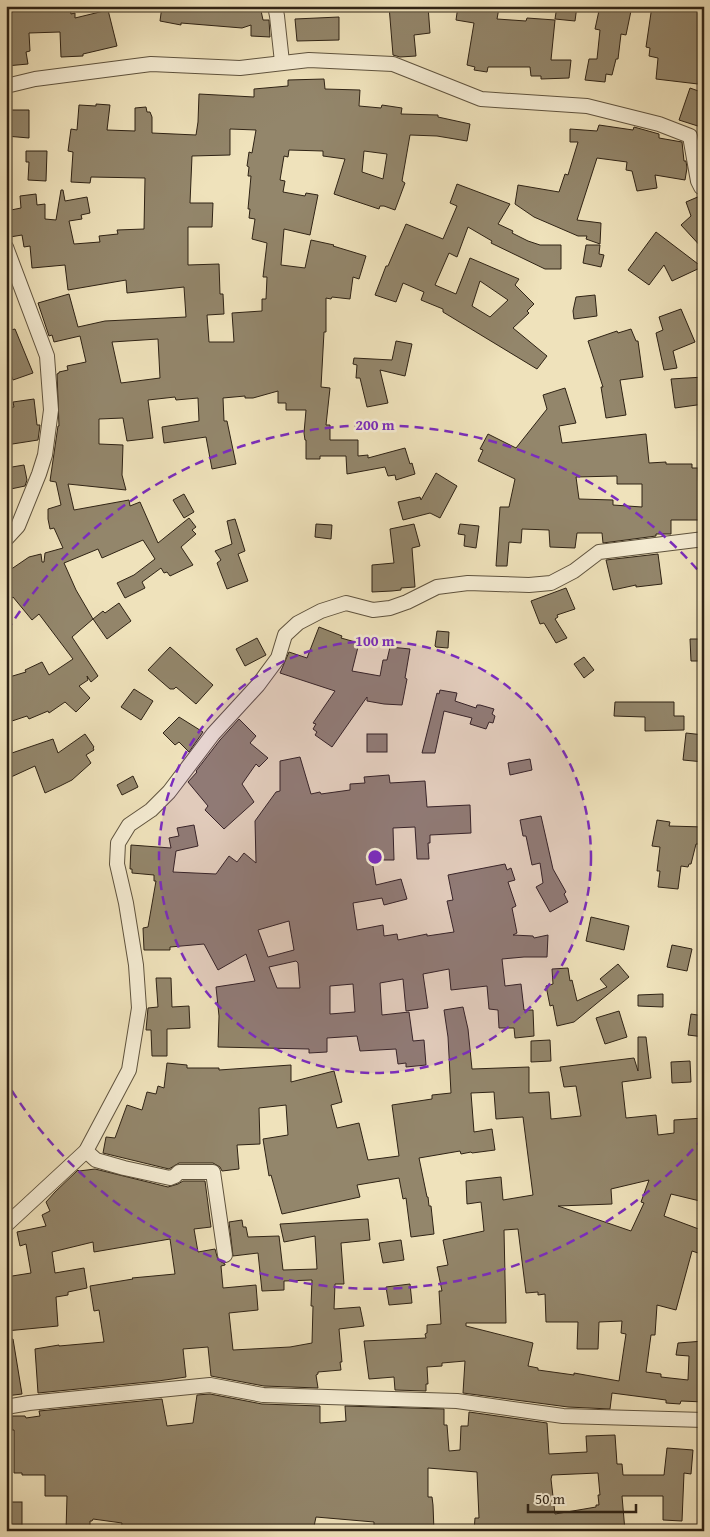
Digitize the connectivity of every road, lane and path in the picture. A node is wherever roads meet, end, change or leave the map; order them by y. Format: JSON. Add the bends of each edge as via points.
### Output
{"nodes":[{"id":1,"x":274,"y":6,"type":"edge"},
{"id":2,"x":282,"y":62,"type":"junction"},
{"id":3,"x":6,"y":86,"type":"edge"},
{"id":4,"x":704,"y":187,"type":"edge"},
{"id":5,"x":6,"y":247,"type":"edge"},
{"id":6,"x":6,"y":539,"type":"edge"},
{"id":7,"x":704,"y":539,"type":"edge"},
{"id":8,"x":86,"y":1151,"type":"junction"},
{"id":9,"x":6,"y":1225,"type":"edge"},
{"id":10,"x":225,"y":1255,"type":"dead end"},
{"id":11,"x":6,"y":1407,"type":"edge"},
{"id":12,"x":704,"y":1420,"type":"edge"}],
"edges":[{"from":1,"to":2,"type":"street"},
{"from":2,"to":3,"type":"street","via":[[240,68],[151,64],[35,79]]},
{"from":2,"to":4,"type":"street","via":[[393,64],[481,99],[587,106],[659,124],[690,136],[698,181]]},
{"from":5,"to":6,"type":"street","via":[[46,356],[51,410],[39,474],[18,526]]},
{"from":7,"to":8,"type":"street","via":[[598,552],[574,571],[551,583],[437,587],[407,602],[373,610],[346,603],[298,623],[285,635],[278,658],[258,686],[213,734],[169,792],[129,825],[118,843],[117,864],[136,965],[139,1008],[129,1070]]},
{"from":8,"to":9,"type":"street"},
{"from":8,"to":10,"type":"street","via":[[96,1160],[170,1178],[179,1172],[210,1170]]},
{"from":11,"to":12,"type":"street","via":[[210,1385],[263,1395],[457,1401],[563,1416]]}]}
